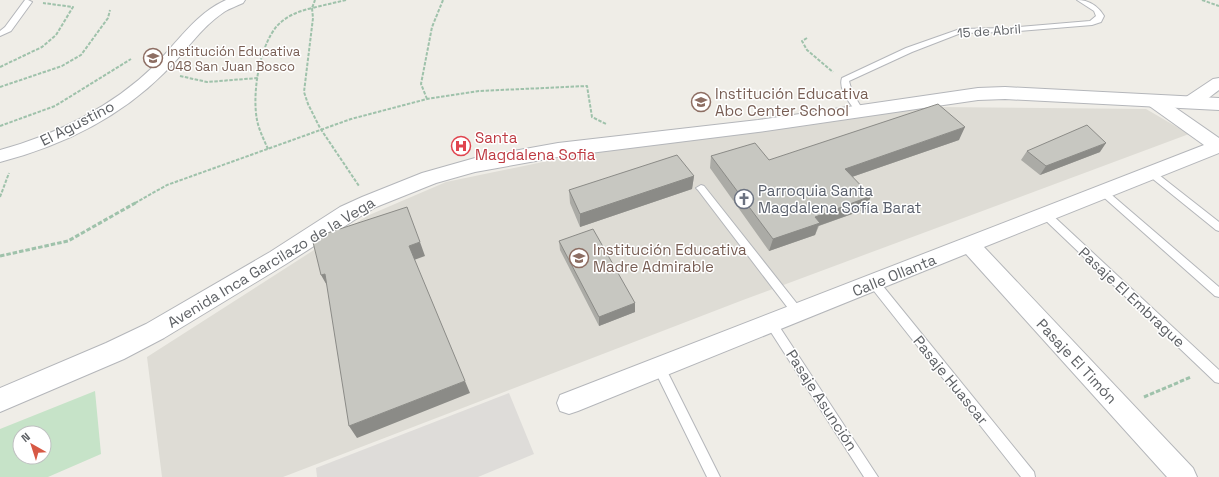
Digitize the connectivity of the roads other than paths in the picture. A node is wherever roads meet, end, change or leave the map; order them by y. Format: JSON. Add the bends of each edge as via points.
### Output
{"nodes":[{"id":1,"x":238,"y":0,"type":"edge"},
{"id":2,"x":1081,"y":0,"type":"edge"},
{"id":3,"x":28,"y":2,"type":"road end"},
{"id":4,"x":0,"y":34,"type":"edge"},
{"id":5,"x":1219,"y":83,"type":"edge"},
{"id":6,"x":1154,"y":101,"type":"junction"},
{"id":7,"x":1189,"y":103,"type":"junction"},
{"id":8,"x":1219,"y":104,"type":"edge"},
{"id":9,"x":858,"y":110,"type":"junction"},
{"id":10,"x":1219,"y":147,"type":"edge"},
{"id":11,"x":0,"y":156,"type":"edge"},
{"id":12,"x":1151,"y":173,"type":"junction"},
{"id":13,"x":701,"y":188,"type":"dead end"},
{"id":14,"x":1102,"y":192,"type":"junction"},
{"id":15,"x":1046,"y":215,"type":"junction"},
{"id":16,"x":1219,"y":227,"type":"edge"},
{"id":17,"x":970,"y":245,"type":"junction"},
{"id":18,"x":874,"y":283,"type":"junction"},
{"id":19,"x":1219,"y":292,"type":"edge"},
{"id":20,"x":798,"y":313,"type":"junction"},
{"id":21,"x":771,"y":323,"type":"junction"},
{"id":22,"x":659,"y":368,"type":"junction"},
{"id":23,"x":1219,"y":378,"type":"edge"},
{"id":24,"x":0,"y":400,"type":"edge"},
{"id":25,"x":569,"y":403,"type":"dead end"},
{"id":26,"x":714,"y":477,"type":"edge"},
{"id":27,"x":872,"y":477,"type":"edge"},
{"id":28,"x":1029,"y":477,"type":"edge"},
{"id":29,"x":1184,"y":477,"type":"edge"}],
"edges":[{"from":1,"to":11,"type":"street","name":"El Agustino","via":[[214,12],[158,71],[103,113],[18,152]]},
{"from":2,"to":9,"type":"lane","name":"15 de Abril","via":[[1098,10],[1098,20],[1092,23],[1015,30],[960,32],[909,50],[852,75],[845,83]]},
{"from":3,"to":4,"type":"lane","via":[[8,29]]},
{"from":5,"to":7,"type":"street"},
{"from":6,"to":7,"type":"street","name":"Avenida Inca Garcilazo de la Vega"},
{"from":6,"to":9,"type":"street","name":"Avenida Inca Garcilazo de la Vega","via":[[1005,93],[978,94]]},
{"from":6,"to":10,"type":"street"},
{"from":7,"to":8,"type":"street","name":"Avenida Inca Garcilazo de la Vega"},
{"from":9,"to":24,"type":"street","name":"Avenida Inca Garcilazo de la Vega","via":[[758,126],[558,150],[475,165],[429,178],[369,202],[155,331],[116,351]]},
{"from":10,"to":12,"type":"street","name":"Calle Ollanta"},
{"from":12,"to":14,"type":"street","name":"Calle Ollanta"},
{"from":12,"to":16,"type":"lane"},
{"from":13,"to":20,"type":"lane"},
{"from":14,"to":15,"type":"street","name":"Calle Ollanta"},
{"from":14,"to":19,"type":"lane"},
{"from":15,"to":17,"type":"street","name":"Calle Ollanta"},
{"from":15,"to":23,"type":"lane","name":"Pasaje El Embrague"},
{"from":17,"to":18,"type":"street","name":"Calle Ollanta"},
{"from":17,"to":29,"type":"street","name":"Pasaje El Timón"},
{"from":18,"to":20,"type":"street","name":"Calle Ollanta"},
{"from":18,"to":28,"type":"lane","name":"Pasaje Huascar"},
{"from":20,"to":21,"type":"street","name":"Calle Ollanta"},
{"from":21,"to":22,"type":"street","name":"Calle Ollanta"},
{"from":21,"to":27,"type":"lane","name":"Pasaje Asunción"},
{"from":22,"to":25,"type":"street","name":"Calle Ollanta"},
{"from":22,"to":26,"type":"lane"}]}
